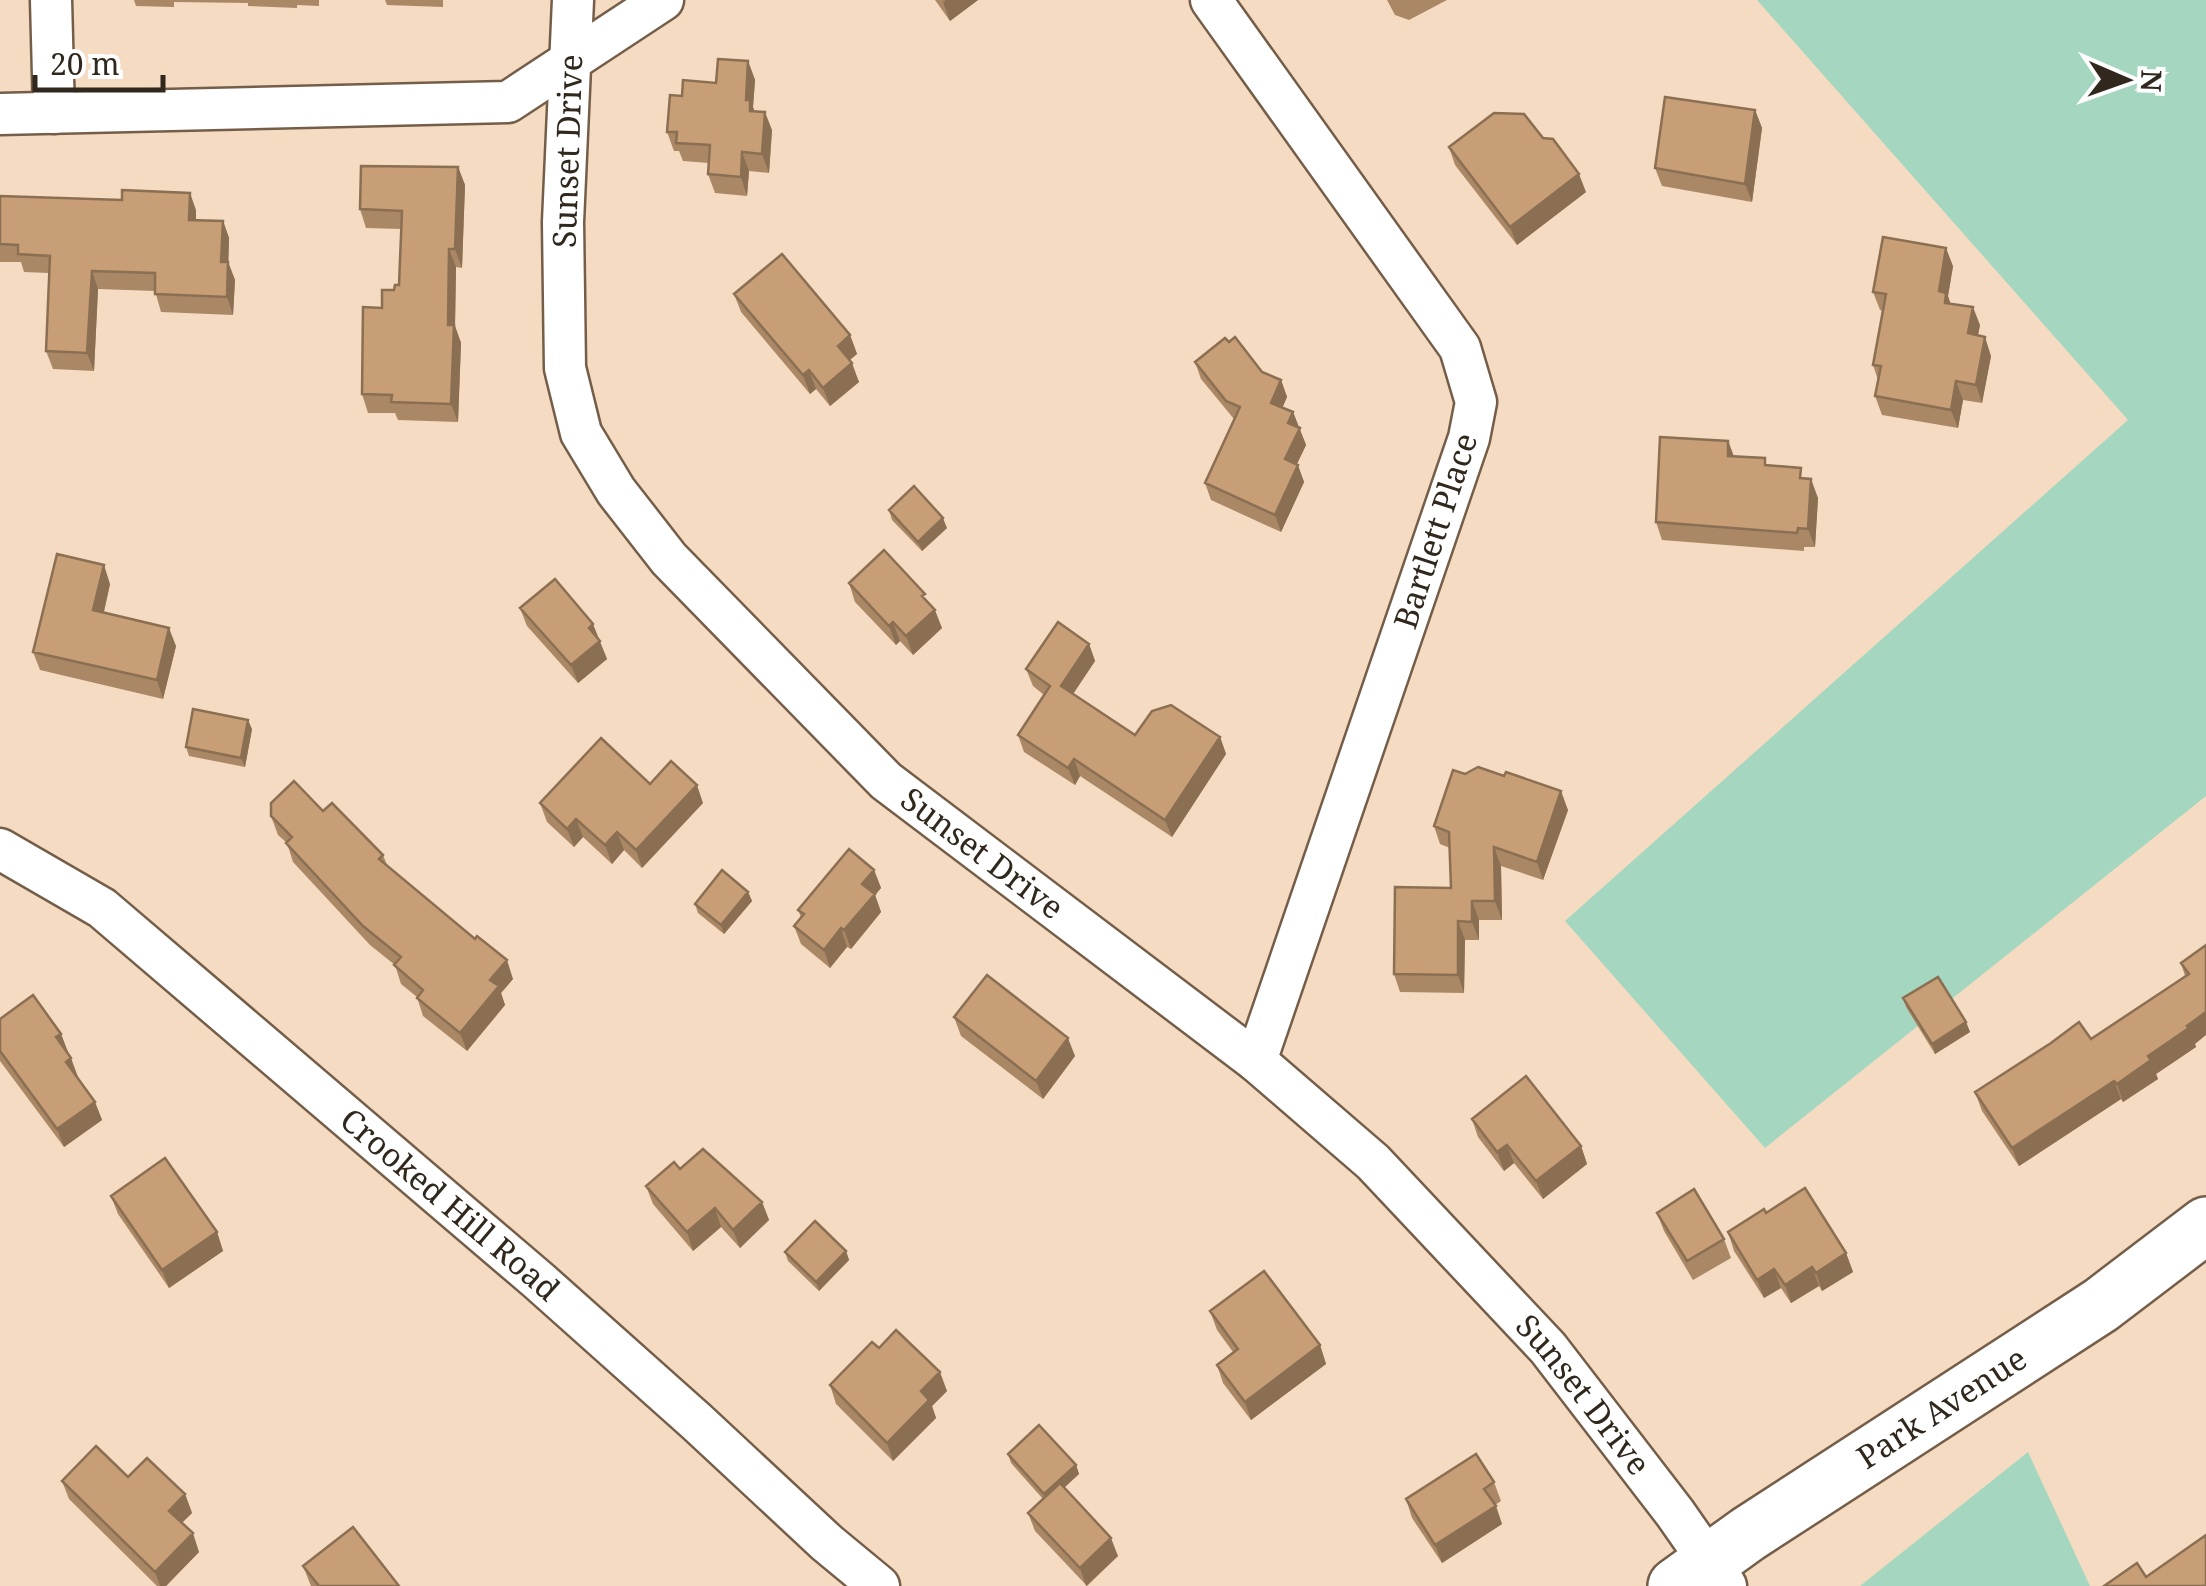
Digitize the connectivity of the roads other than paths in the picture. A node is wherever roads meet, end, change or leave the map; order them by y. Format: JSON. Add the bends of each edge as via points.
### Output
{"nodes":[{"id":1,"x":52,"y":0,"type":"edge"},
{"id":2,"x":573,"y":0,"type":"edge"},
{"id":3,"x":663,"y":0,"type":"edge"},
{"id":4,"x":1211,"y":0,"type":"edge"},
{"id":5,"x":572,"y":58,"type":"junction"},
{"id":6,"x":54,"y":113,"type":"junction"},
{"id":7,"x":0,"y":114,"type":"edge"},
{"id":8,"x":0,"y":849,"type":"edge"},
{"id":9,"x":1256,"y":1061,"type":"junction"},
{"id":10,"x":2206,"y":1225,"type":"edge"},
{"id":11,"x":1704,"y":1578,"type":"edge"},
{"id":12,"x":880,"y":1586,"type":"edge"}],
"edges":[{"from":1,"to":6,"type":"street"},
{"from":2,"to":5,"type":"street","name":"Sunset Drive"},
{"from":3,"to":5,"type":"street"},
{"from":4,"to":9,"type":"street","name":"Bartlett Place","via":[[1460,348],[1476,402],[1470,438]]},
{"from":5,"to":6,"type":"street","via":[[508,102]]},
{"from":5,"to":9,"type":"street","name":"Sunset Drive","via":[[564,368],[581,434],[616,491],[669,559],[886,781]]},
{"from":6,"to":7,"type":"street"},
{"from":8,"to":12,"type":"street","name":"Crooked Hill Road","via":[[102,908],[539,1281]]},
{"from":9,"to":11,"type":"street","name":"Sunset Drive","via":[[1373,1162],[1548,1348],[1675,1513]]},
{"from":10,"to":11,"type":"main road","name":"Park Avenue","via":[[2101,1305],[1748,1534]]}]}
